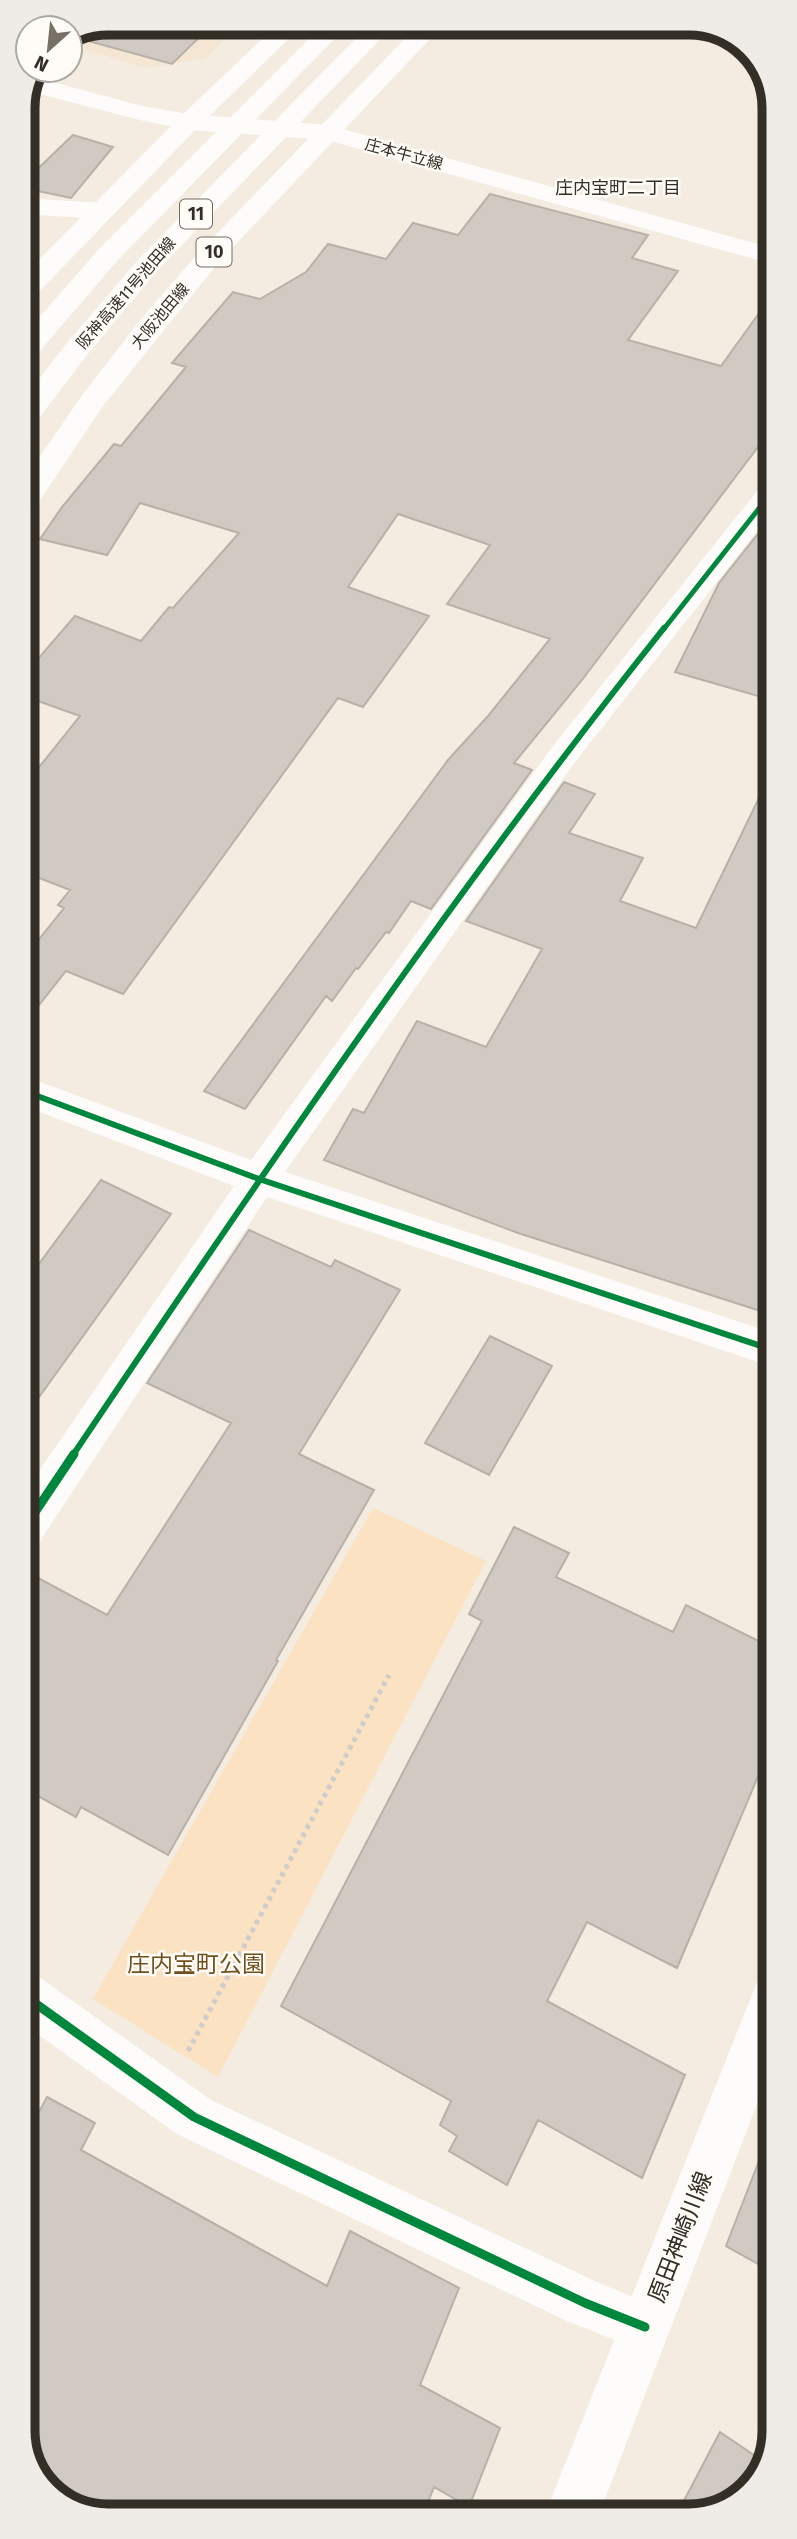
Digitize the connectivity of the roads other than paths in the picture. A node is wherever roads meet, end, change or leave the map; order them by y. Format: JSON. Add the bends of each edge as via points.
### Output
{"nodes":[{"id":1,"x":280,"y":35,"type":"edge"},
{"id":2,"x":326,"y":35,"type":"edge"},
{"id":3,"x":372,"y":35,"type":"edge"},
{"id":4,"x":422,"y":35,"type":"edge"},
{"id":5,"x":39,"y":85,"type":"edge"},
{"id":6,"x":189,"y":122,"type":"junction"},
{"id":7,"x":328,"y":133,"type":"junction"},
{"id":8,"x":35,"y":207,"type":"edge"},
{"id":9,"x":100,"y":211,"type":"junction"},
{"id":10,"x":762,"y":253,"type":"edge"},
{"id":11,"x":35,"y":279,"type":"edge"},
{"id":12,"x":35,"y":339,"type":"edge"},
{"id":13,"x":35,"y":403,"type":"edge"},
{"id":14,"x":35,"y":485,"type":"edge"},
{"id":15,"x":762,"y":520,"type":"edge"},
{"id":16,"x":756,"y":537,"type":"edge"},
{"id":17,"x":35,"y":1095,"type":"edge"},
{"id":18,"x":260,"y":1179,"type":"junction"},
{"id":19,"x":762,"y":1346,"type":"edge"},
{"id":20,"x":35,"y":1511,"type":"edge"},
{"id":21,"x":35,"y":2003,"type":"edge"},
{"id":22,"x":762,"y":2030,"type":"edge"},
{"id":23,"x":645,"y":2327,"type":"junction"},
{"id":24,"x":576,"y":2504,"type":"edge"}],
"edges":[{"from":1,"to":6,"type":"main road"},
{"from":2,"to":12,"type":"main road","name":"阪神高速11号池田線","number":"11","via":[[108,255]]},
{"from":3,"to":13,"type":"main road","name":"阪神高速11号池田線","number":"11","via":[[147,266]]},
{"from":4,"to":7,"type":"main road","name":"大阪池田線","number":"10"},
{"from":5,"to":6,"type":"main road","name":"庄本牛立線"},
{"from":6,"to":7,"type":"main road","name":"庄本牛立線"},
{"from":6,"to":9,"type":"main road"},
{"from":7,"to":10,"type":"main road","name":"庄本牛立線"},
{"from":7,"to":14,"type":"main road","name":"大阪池田線","number":"10","via":[[152,324]]},
{"from":8,"to":9,"type":"main road"},
{"from":9,"to":11,"type":"main road"},
{"from":15,"to":16,"type":"main road"},
{"from":16,"to":18,"type":"main road","via":[[564,754]]},
{"from":17,"to":18,"type":"main road"},
{"from":18,"to":19,"type":"main road"},
{"from":18,"to":20,"type":"main road"},
{"from":21,"to":23,"type":"main road","via":[[194,2117],[585,2303]]},
{"from":22,"to":23,"type":"main road","name":"原田神崎川線"},
{"from":23,"to":24,"type":"main road","name":"原田神崎川線"}]}
